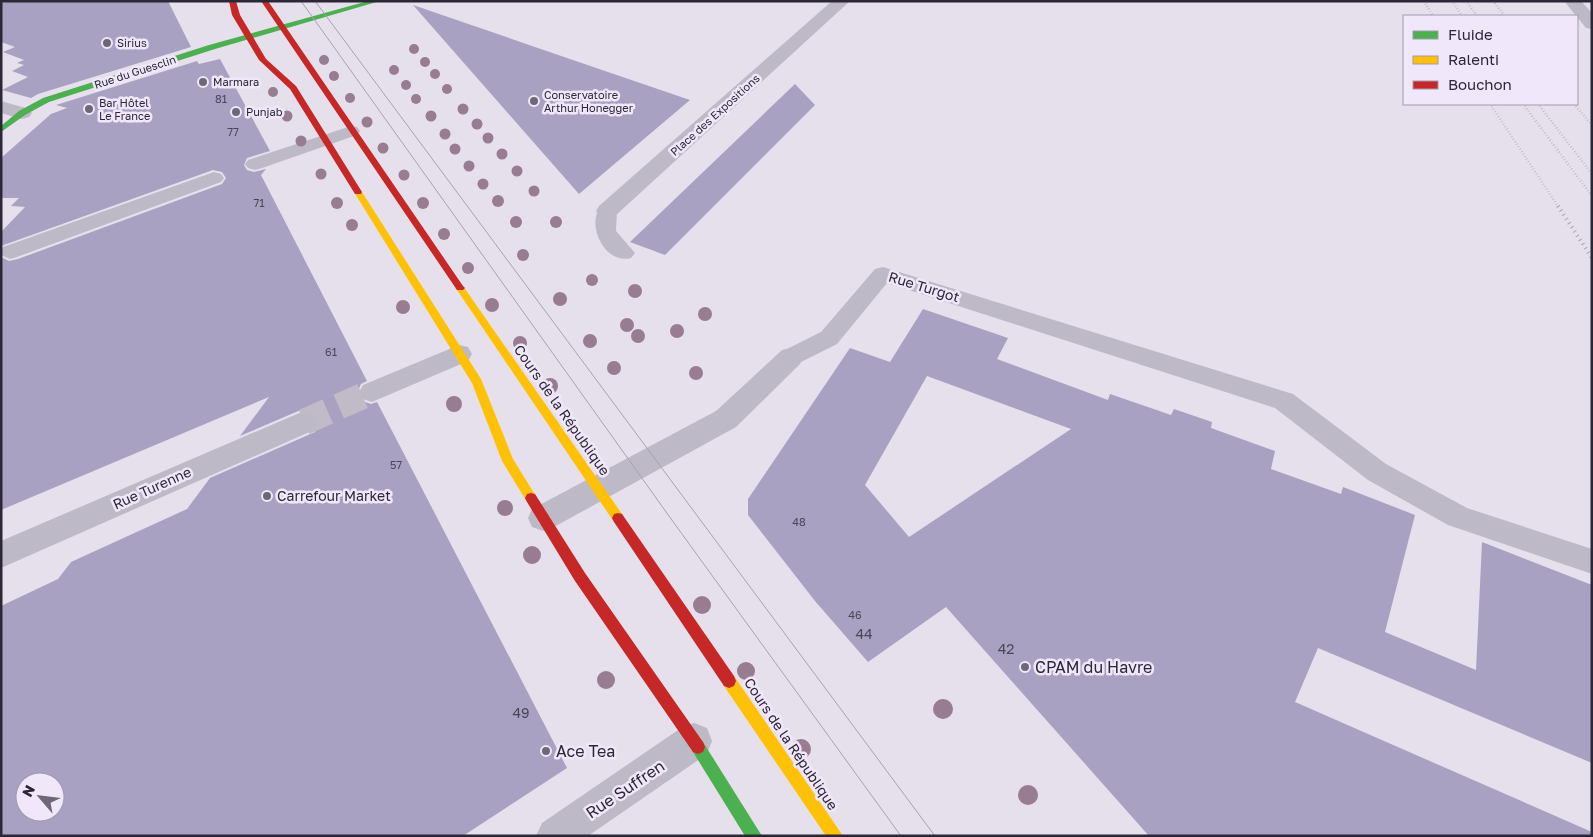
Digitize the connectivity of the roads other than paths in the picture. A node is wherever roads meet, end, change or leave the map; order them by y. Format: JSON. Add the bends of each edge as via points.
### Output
{"nodes":[{"id":1,"x":232,"y":1,"type":"edge"},
{"id":2,"x":264,"y":1,"type":"edge"},
{"id":3,"x":377,"y":1,"type":"edge"},
{"id":4,"x":842,"y":1,"type":"edge"},
{"id":5,"x":1572,"y":1,"type":"edge"},
{"id":6,"x":1592,"y":24,"type":"edge"},
{"id":7,"x":281,"y":28,"type":"junction"},
{"id":8,"x":249,"y":37,"type":"junction"},
{"id":9,"x":1,"y":108,"type":"edge"},
{"id":10,"x":22,"y":113,"type":"junction"},
{"id":11,"x":1,"y":130,"type":"edge"},
{"id":12,"x":351,"y":131,"type":"junction"},
{"id":13,"x":326,"y":140,"type":"junction"},
{"id":14,"x":255,"y":164,"type":"dead end"},
{"id":15,"x":214,"y":178,"type":"dead end"},
{"id":16,"x":607,"y":211,"type":"joint"},
{"id":17,"x":10,"y":252,"type":"dead end"},
{"id":18,"x":624,"y":253,"type":"dead end"},
{"id":19,"x":459,"y":354,"type":"junction"},
{"id":20,"x":790,"y":357,"type":"joint"},
{"id":21,"x":372,"y":392,"type":"tunnel mouth"},
{"id":22,"x":304,"y":422,"type":"tunnel mouth"},
{"id":23,"x":598,"y":488,"type":"junction"},
{"id":24,"x":543,"y":518,"type":"junction"},
{"id":25,"x":1,"y":555,"type":"edge"},
{"id":26,"x":1592,"y":562,"type":"edge"},
{"id":27,"x":694,"y":741,"type":"junction"},
{"id":28,"x":555,"y":836,"type":"edge"},
{"id":29,"x":754,"y":836,"type":"edge"},
{"id":30,"x":835,"y":836,"type":"edge"}],
"edges":[{"from":1,"to":8,"type":"main road"},
{"from":2,"to":7,"type":"main road","name":"Cours de la République"},
{"from":3,"to":7,"type":"main road","name":"Rue du Guesclin"},
{"from":4,"to":16,"type":"street","name":"Place des Expositions"},
{"from":5,"to":6,"type":"street"},
{"from":7,"to":8,"type":"main road","name":"Rue du Guesclin"},
{"from":7,"to":12,"type":"main road","name":"Cours de la République"},
{"from":8,"to":10,"type":"main road","name":"Rue du Guesclin","via":[[46,100]]},
{"from":8,"to":13,"type":"main road","via":[[263,60],[293,88]]},
{"from":9,"to":10,"type":"street"},
{"from":10,"to":11,"type":"main road","name":"Rue du Guesclin"},
{"from":12,"to":13,"type":"lane"},
{"from":12,"to":23,"type":"main road","name":"Cours de la République"},
{"from":13,"to":14,"type":"lane"},
{"from":13,"to":19,"type":"main road"},
{"from":15,"to":17,"type":"lane"},
{"from":16,"to":18,"type":"lane","via":[[606,236]]},
{"from":19,"to":21,"type":"street"},
{"from":19,"to":24,"type":"main road","via":[[477,382],[508,461]]},
{"from":20,"to":23,"type":"street","name":"Rue Turgot","via":[[726,419]]},
{"from":20,"to":26,"type":"lane","name":"Rue Turgot","via":[[829,338],[883,274],[1284,401],[1377,472],[1458,517]]},
{"from":22,"to":25,"type":"street","name":"Rue Turenne"},
{"from":23,"to":24,"type":"street","name":"Rue Turgot"},
{"from":23,"to":30,"type":"main road","name":"Cours de la République"},
{"from":24,"to":27,"type":"main road"},
{"from":27,"to":28,"type":"street","name":"Rue Suffren"},
{"from":27,"to":29,"type":"main road"}]}
